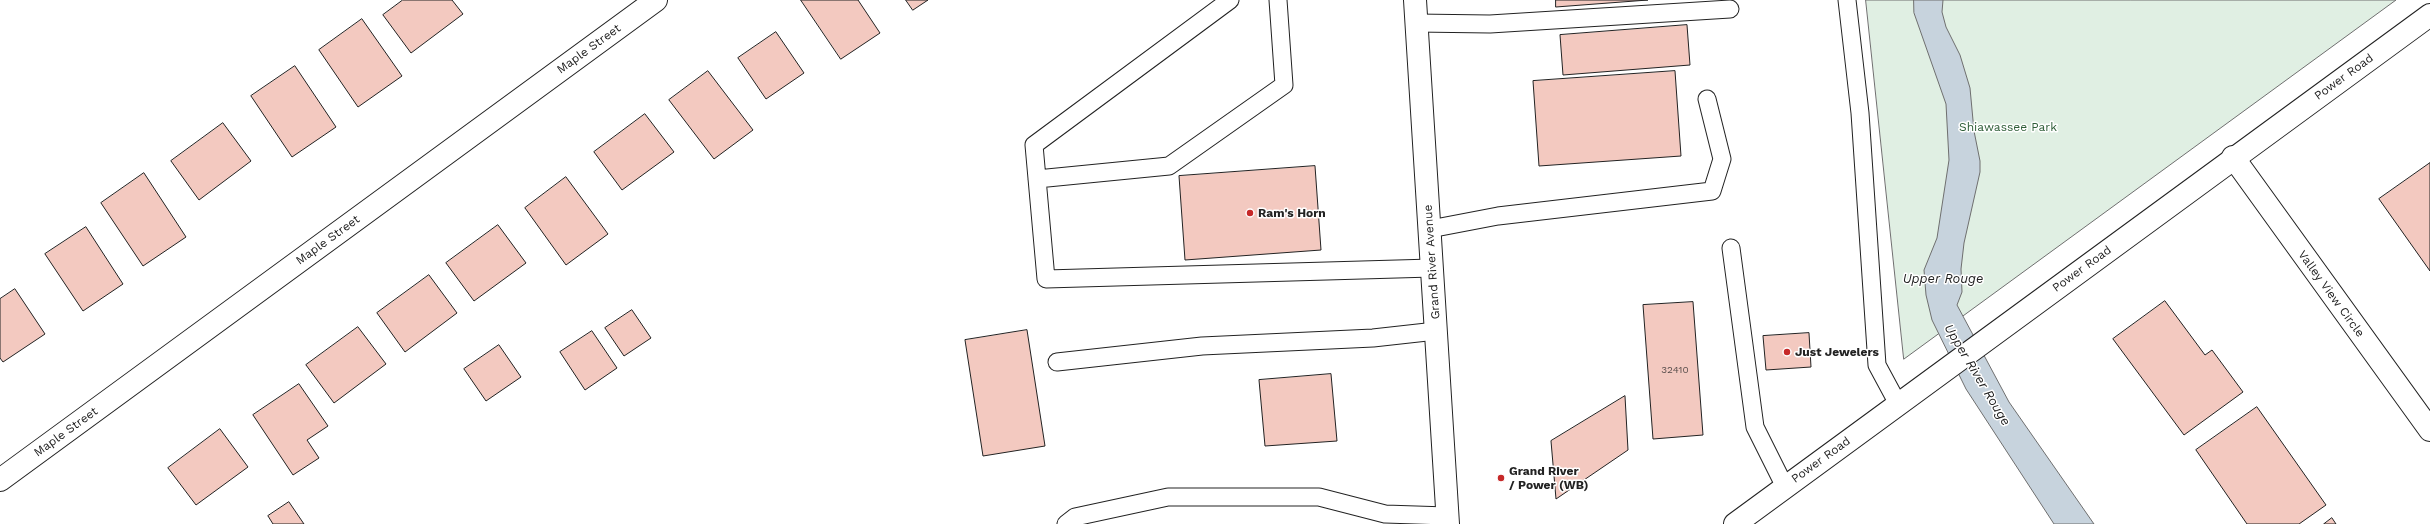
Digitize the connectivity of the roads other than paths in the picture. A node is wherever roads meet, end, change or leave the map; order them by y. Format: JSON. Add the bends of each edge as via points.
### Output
{"nodes":[{"id":1,"x":656,"y":0,"type":"edge"},
{"id":2,"x":1230,"y":0,"type":"edge"},
{"id":3,"x":1278,"y":0,"type":"edge"},
{"id":4,"x":1415,"y":0,"type":"edge"},
{"id":5,"x":1847,"y":0,"type":"edge"},
{"id":6,"x":1730,"y":9,"type":"dead end"},
{"id":7,"x":2430,"y":15,"type":"edge"},
{"id":8,"x":1416,"y":23,"type":"junction"},
{"id":9,"x":1707,"y":99,"type":"dead end"},
{"id":10,"x":2233,"y":157,"type":"junction"},
{"id":11,"x":1037,"y":179,"type":"junction"},
{"id":12,"x":1430,"y":229,"type":"junction"},
{"id":13,"x":1731,"y":248,"type":"dead end"},
{"id":14,"x":1432,"y":268,"type":"junction"},
{"id":15,"x":1436,"y":331,"type":"junction"},
{"id":16,"x":1057,"y":362,"type":"dead end"},
{"id":17,"x":1898,"y":404,"type":"junction"},
{"id":18,"x":2430,"y":430,"type":"edge"},
{"id":19,"x":0,"y":480,"type":"edge"},
{"id":20,"x":1785,"y":487,"type":"junction"},
{"id":21,"x":1448,"y":520,"type":"edge"},
{"id":22,"x":1738,"y":523,"type":"edge"},
{"id":23,"x":1066,"y":524,"type":"edge"}],
"edges":[{"from":1,"to":19,"type":"street","name":"Maple Street"},
{"from":2,"to":11,"type":"lane","via":[[1034,145]]},
{"from":3,"to":11,"type":"lane","via":[[1284,85],[1169,166]]},
{"from":4,"to":8,"type":"street","name":"Grand River Avenue"},
{"from":5,"to":17,"type":"lane","via":[[1860,113],[1877,365]]},
{"from":6,"to":8,"type":"lane","via":[[1490,24]]},
{"from":7,"to":10,"type":"street","name":"Power Road"},
{"from":8,"to":12,"type":"street","name":"Grand River Avenue"},
{"from":9,"to":12,"type":"lane","via":[[1722,159],[1712,191],[1498,216]]},
{"from":10,"to":17,"type":"street","name":"Power Road"},
{"from":10,"to":18,"type":"street","name":"Valley View Circle"},
{"from":11,"to":14,"type":"lane","via":[[1046,279]]},
{"from":12,"to":14,"type":"street","name":"Grand River Avenue"},
{"from":13,"to":20,"type":"lane","via":[[1755,427]]},
{"from":14,"to":15,"type":"street","name":"Grand River Avenue"},
{"from":15,"to":16,"type":"lane","via":[[1373,338],[1202,346]]},
{"from":15,"to":21,"type":"street","name":"Grand River Avenue"},
{"from":17,"to":20,"type":"street","name":"Power Road"},
{"from":20,"to":22,"type":"street","name":"Power Road"},
{"from":21,"to":23,"type":"lane","via":[[1385,514],[1320,497],[1168,497],[1074,517]]}]}
